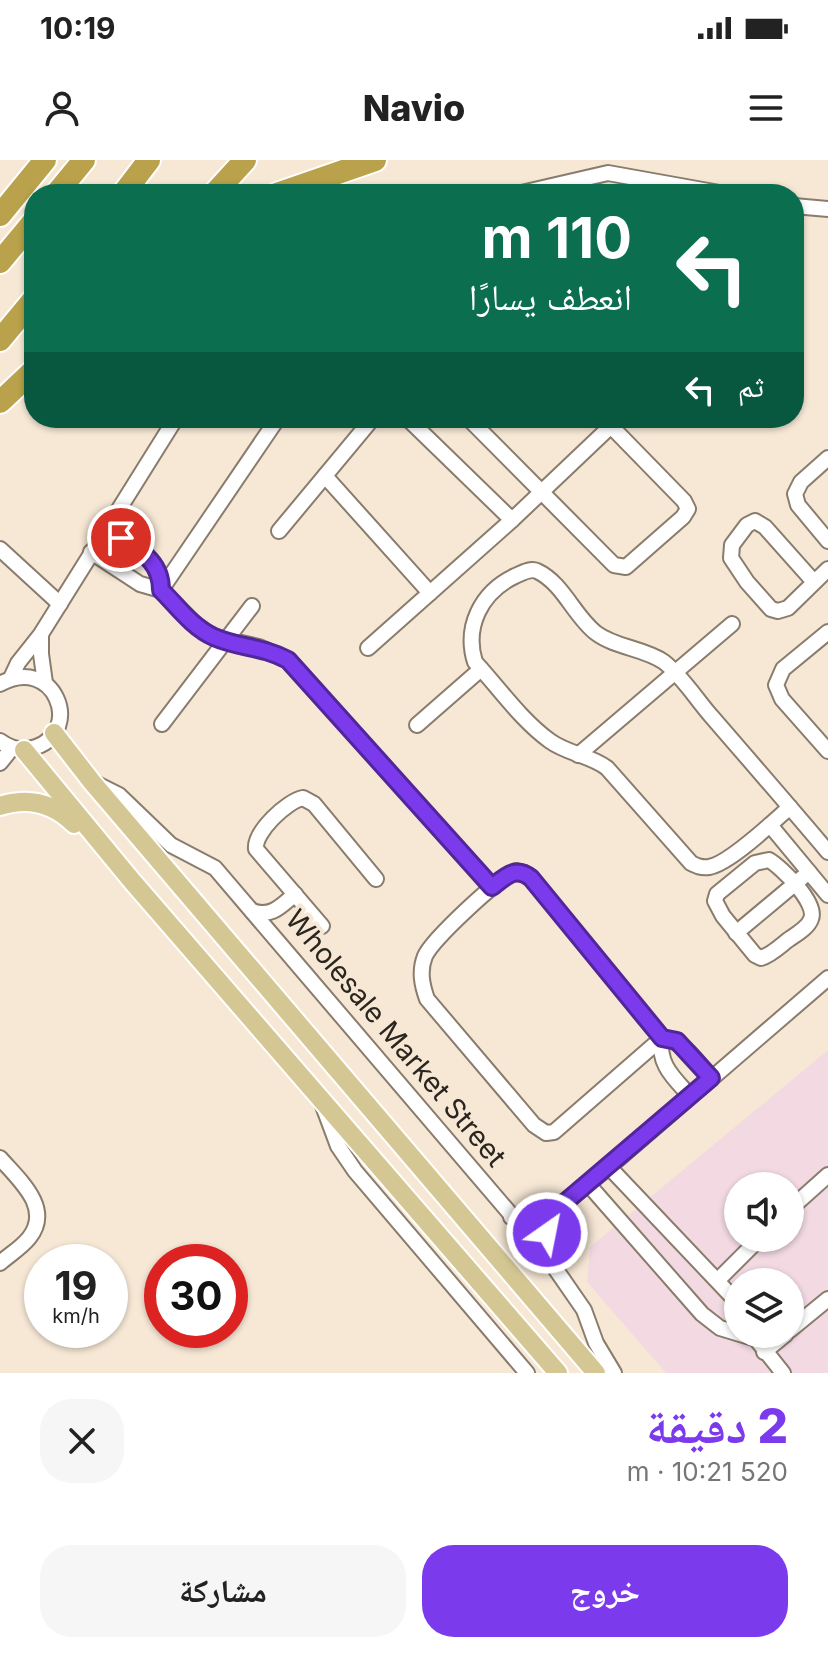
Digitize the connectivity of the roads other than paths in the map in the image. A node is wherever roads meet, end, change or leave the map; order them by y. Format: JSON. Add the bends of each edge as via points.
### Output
{"nodes":[{"id":1,"x":45,"y":160,"type":"edge"},
{"id":2,"x":84,"y":160,"type":"edge"},
{"id":3,"x":149,"y":160,"type":"edge"},
{"id":4,"x":245,"y":160,"type":"edge"},
{"id":5,"x":375,"y":160,"type":"edge"},
{"id":6,"x":25,"y":184,"type":"edge"},
{"id":7,"x":64,"y":184,"type":"edge"},
{"id":8,"x":131,"y":184,"type":"edge"},
{"id":9,"x":223,"y":184,"type":"edge"},
{"id":10,"x":306,"y":184,"type":"edge"},
{"id":11,"x":555,"y":184,"type":"edge"},
{"id":12,"x":669,"y":184,"type":"edge"},
{"id":13,"x":24,"y":186,"type":"edge"},
{"id":14,"x":804,"y":207,"type":"edge"},
{"id":15,"x":828,"y":209,"type":"edge"},
{"id":16,"x":0,"y":215,"type":"edge"},
{"id":17,"x":24,"y":233,"type":"edge"},
{"id":18,"x":0,"y":262,"type":"edge"},
{"id":19,"x":24,"y":311,"type":"edge"},
{"id":20,"x":0,"y":340,"type":"edge"},
{"id":21,"x":24,"y":379,"type":"edge"},
{"id":22,"x":0,"y":402,"type":"edge"},
{"id":23,"x":170,"y":428,"type":"edge"},
{"id":24,"x":271,"y":428,"type":"edge"},
{"id":25,"x":365,"y":428,"type":"edge"},
{"id":26,"x":417,"y":428,"type":"edge"},
{"id":27,"x":478,"y":428,"type":"edge"},
{"id":28,"x":601,"y":428,"type":"edge"},
{"id":29,"x":613,"y":428,"type":"edge"},
{"id":30,"x":828,"y":458,"type":"edge"},
{"id":31,"x":325,"y":476,"type":"junction"},
{"id":32,"x":542,"y":492,"type":"junction"},
{"id":33,"x":512,"y":520,"type":"junction"},
{"id":34,"x":107,"y":528,"type":"junction"},
{"id":35,"x":279,"y":531,"type":"dead end"},
{"id":36,"x":828,"y":541,"type":"edge"},
{"id":37,"x":0,"y":549,"type":"edge"},
{"id":38,"x":91,"y":552,"type":"junction"},
{"id":39,"x":828,"y":569,"type":"edge"},
{"id":40,"x":814,"y":582,"type":"junction"},
{"id":41,"x":161,"y":590,"type":"junction"},
{"id":42,"x":430,"y":593,"type":"junction"},
{"id":43,"x":60,"y":604,"type":"junction"},
{"id":44,"x":252,"y":606,"type":"dead end"},
{"id":45,"x":732,"y":624,"type":"dead end"},
{"id":46,"x":828,"y":632,"type":"edge"},
{"id":47,"x":41,"y":634,"type":"junction"},
{"id":48,"x":225,"y":641,"type":"junction"},
{"id":49,"x":368,"y":648,"type":"dead end"},
{"id":50,"x":481,"y":669,"type":"junction"},
{"id":51,"x":673,"y":672,"type":"junction"},
{"id":52,"x":6,"y":681,"type":"edge"},
{"id":53,"x":45,"y":683,"type":"junction"},
{"id":54,"x":162,"y":724,"type":"dead end"},
{"id":55,"x":417,"y":725,"type":"dead end"},
{"id":56,"x":54,"y":733,"type":"junction"},
{"id":57,"x":12,"y":746,"type":"edge"},
{"id":58,"x":828,"y":751,"type":"edge"},
{"id":59,"x":578,"y":755,"type":"junction"},
{"id":60,"x":0,"y":763,"type":"edge"},
{"id":61,"x":92,"y":782,"type":"junction"},
{"id":62,"x":0,"y":806,"type":"edge"},
{"id":63,"x":790,"y":807,"type":"junction"},
{"id":64,"x":770,"y":825,"type":"junction"},
{"id":65,"x":828,"y":852,"type":"edge"},
{"id":66,"x":809,"y":872,"type":"junction"},
{"id":67,"x":376,"y":879,"type":"dead end"},
{"id":68,"x":132,"y":881,"type":"junction"},
{"id":69,"x":794,"y":884,"type":"junction"},
{"id":70,"x":492,"y":887,"type":"junction"},
{"id":71,"x":826,"y":887,"type":"edge"},
{"id":72,"x":295,"y":894,"type":"junction"},
{"id":73,"x":252,"y":911,"type":"junction"},
{"id":74,"x":275,"y":911,"type":"junction"},
{"id":75,"x":322,"y":926,"type":"dead end"},
{"id":76,"x":736,"y":933,"type":"junction"},
{"id":77,"x":273,"y":935,"type":"junction"},
{"id":78,"x":828,"y":978,"type":"edge"},
{"id":79,"x":662,"y":1038,"type":"junction"},
{"id":80,"x":711,"y":1078,"type":"junction"},
{"id":81,"x":690,"y":1096,"type":"junction"},
{"id":82,"x":322,"y":1102,"type":"junction"},
{"id":83,"x":0,"y":1158,"type":"edge"},
{"id":84,"x":609,"y":1167,"type":"junction"},
{"id":85,"x":828,"y":1175,"type":"edge"},
{"id":86,"x":588,"y":1184,"type":"junction"},
{"id":87,"x":804,"y":1196,"type":"edge"},
{"id":88,"x":563,"y":1204,"type":"junction"},
{"id":89,"x":511,"y":1217,"type":"junction"},
{"id":90,"x":746,"y":1252,"type":"edge"},
{"id":91,"x":548,"y":1258,"type":"junction"},
{"id":92,"x":0,"y":1263,"type":"edge"},
{"id":93,"x":718,"y":1280,"type":"junction"},
{"id":94,"x":724,"y":1287,"type":"edge"},
{"id":95,"x":828,"y":1299,"type":"edge"},
{"id":96,"x":804,"y":1319,"type":"edge"},
{"id":97,"x":724,"y":1329,"type":"edge"},
{"id":98,"x":761,"y":1348,"type":"edge"},
{"id":99,"x":769,"y":1348,"type":"edge"},
{"id":100,"x":764,"y":1352,"type":"junction"},
{"id":101,"x":527,"y":1373,"type":"edge"},
{"id":102,"x":558,"y":1373,"type":"edge"},
{"id":103,"x":596,"y":1373,"type":"edge"},
{"id":104,"x":614,"y":1373,"type":"edge"},
{"id":105,"x":783,"y":1373,"type":"edge"}],
"edges":[{"from":1,"to":6,"type":"highway"},
{"from":2,"to":7,"type":"highway"},
{"from":3,"to":8,"type":"highway"},
{"from":4,"to":9,"type":"highway"},
{"from":5,"to":10,"type":"highway"},
{"from":11,"to":12,"type":"street","via":[[608,173]]},
{"from":13,"to":16,"type":"highway"},
{"from":14,"to":15,"type":"street"},
{"from":17,"to":18,"type":"highway"},
{"from":19,"to":20,"type":"highway"},
{"from":21,"to":22,"type":"highway"},
{"from":23,"to":34,"type":"street"},
{"from":24,"to":41,"type":"street"},
{"from":25,"to":31,"type":"street"},
{"from":26,"to":33,"type":"street"},
{"from":27,"to":32,"type":"street"},
{"from":28,"to":32,"type":"street"},
{"from":29,"to":32,"type":"street","via":[[687,505],[683,517],[630,564],[619,567]]},
{"from":30,"to":36,"type":"street","via":[[795,494]]},
{"from":31,"to":35,"type":"street"},
{"from":31,"to":42,"type":"street"},
{"from":32,"to":33,"type":"street"},
{"from":33,"to":42,"type":"street"},
{"from":34,"to":38,"type":"street"},
{"from":34,"to":41,"type":"street","via":[[149,558],[159,573]]},
{"from":37,"to":43,"type":"street"},
{"from":38,"to":41,"type":"street","via":[[140,584]]},
{"from":38,"to":43,"type":"street"},
{"from":39,"to":40,"type":"street"},
{"from":40,"to":40,"type":"street","via":[[755,521],[732,545],[731,558],[771,609],[788,608]]},
{"from":41,"to":48,"type":"street","via":[[203,631]]},
{"from":42,"to":49,"type":"street"},
{"from":43,"to":47,"type":"street"},
{"from":44,"to":48,"type":"street"},
{"from":45,"to":51,"type":"street"},
{"from":46,"to":58,"type":"street","via":[[783,669],[776,685]]},
{"from":47,"to":52,"type":"street"},
{"from":47,"to":53,"type":"street"},
{"from":48,"to":54,"type":"street"},
{"from":48,"to":70,"type":"street","via":[[259,647],[288,660]]},
{"from":50,"to":51,"type":"street","via":[[471,648],[475,617],[490,593],[529,570],[552,582],[597,634],[663,661]]},
{"from":50,"to":55,"type":"street"},
{"from":50,"to":59,"type":"street","via":[[540,733]]},
{"from":51,"to":59,"type":"street"},
{"from":51,"to":63,"type":"street"},
{"from":52,"to":53,"type":"street","via":[[23,675]]},
{"from":53,"to":56,"type":"street","via":[[60,712]]},
{"from":56,"to":57,"type":"street","via":[[41,745]]},
{"from":56,"to":61,"type":"main road","name":"Wholesale Market Street"},
{"from":57,"to":60,"type":"street"},
{"from":57,"to":68,"type":"main road"},
{"from":59,"to":64,"type":"street","via":[[607,768],[699,867],[728,858]]},
{"from":61,"to":73,"type":"street","name":"Wholesale Market Street","via":[[119,795],[171,845],[215,868]]},
{"from":61,"to":103,"type":"main road","name":"Wholesale Market Street"},
{"from":62,"to":68,"type":"main road","via":[[37,802],[64,813]]},
{"from":63,"to":64,"type":"street"},
{"from":63,"to":65,"type":"street"},
{"from":64,"to":66,"type":"street"},
{"from":66,"to":69,"type":"street"},
{"from":66,"to":71,"type":"street"},
{"from":67,"to":72,"type":"street","via":[[314,804],[296,799],[259,832],[255,843]]},
{"from":68,"to":82,"type":"main road"},
{"from":69,"to":76,"type":"street"},
{"from":69,"to":76,"type":"street","via":[[812,910],[809,924],[765,957],[755,955]]},
{"from":69,"to":76,"type":"street","via":[[769,860],[755,863],[717,894],[716,905]]},
{"from":70,"to":79,"type":"street","via":[[516,871],[531,878]]},
{"from":70,"to":79,"type":"street","via":[[434,943],[425,956],[422,985],[427,999],[534,1125],[546,1133],[560,1128]]},
{"from":72,"to":74,"type":"street"},
{"from":72,"to":75,"type":"street"},
{"from":73,"to":74,"type":"street"},
{"from":73,"to":77,"type":"street","name":"Wholesale Market Street"},
{"from":74,"to":77,"type":"street"},
{"from":77,"to":89,"type":"street","name":"Wholesale Market Street"},
{"from":78,"to":80,"type":"street"},
{"from":79,"to":80,"type":"street","via":[[677,1041]]},
{"from":79,"to":81,"type":"street","via":[[664,1065]]},
{"from":80,"to":81,"type":"street"},
{"from":81,"to":84,"type":"street"},
{"from":82,"to":101,"type":"street","via":[[331,1132],[355,1171]]},
{"from":82,"to":102,"type":"main road"},
{"from":83,"to":92,"type":"street","via":[[32,1195],[38,1218],[28,1239]]},
{"from":84,"to":86,"type":"street"},
{"from":84,"to":93,"type":"street"},
{"from":85,"to":87,"type":"street"},
{"from":86,"to":88,"type":"street"},
{"from":86,"to":97,"type":"street","via":[[702,1314]]},
{"from":88,"to":89,"type":"street","via":[[534,1216]]},
{"from":88,"to":91,"type":"street","via":[[547,1228]]},
{"from":89,"to":91,"type":"street","name":"Wholesale Market Street"},
{"from":90,"to":93,"type":"street"},
{"from":91,"to":104,"type":"street","name":"Wholesale Market Street","via":[[584,1310]]},
{"from":93,"to":94,"type":"street"},
{"from":95,"to":96,"type":"street"},
{"from":98,"to":100,"type":"street"},
{"from":99,"to":100,"type":"street"},
{"from":100,"to":105,"type":"street"}]}
